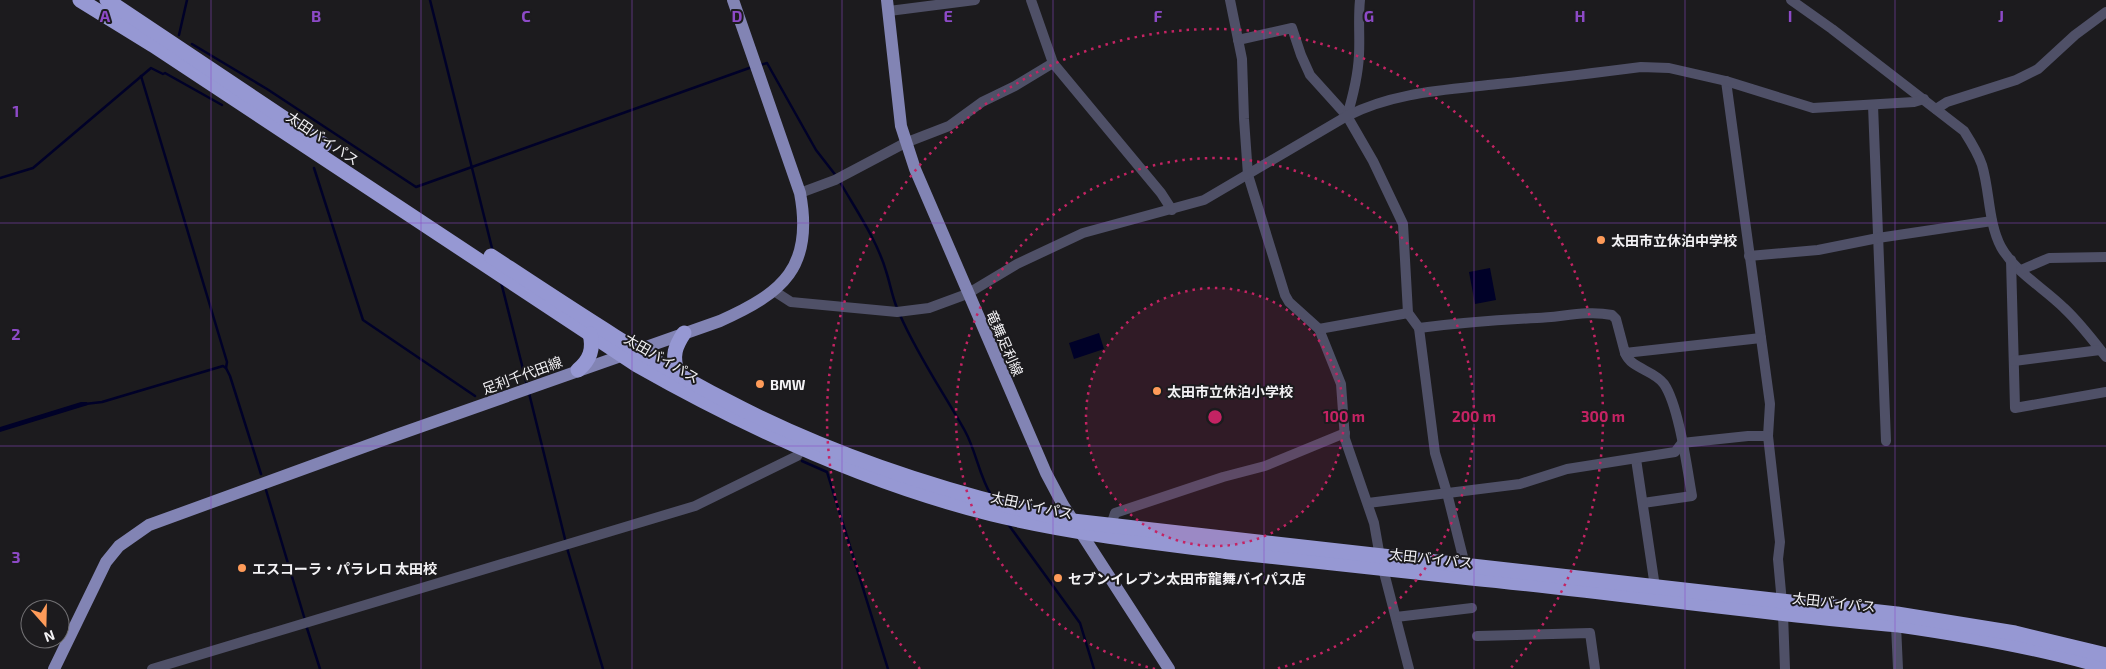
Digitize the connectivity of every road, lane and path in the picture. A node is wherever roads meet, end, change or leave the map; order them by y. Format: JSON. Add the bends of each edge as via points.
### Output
{"nodes":[{"id":1,"x":80,"y":0,"type":"edge"},
{"id":2,"x":107,"y":0,"type":"edge"},
{"id":3,"x":733,"y":0,"type":"edge"},
{"id":4,"x":975,"y":0,"type":"edge"},
{"id":5,"x":1031,"y":0,"type":"edge"},
{"id":6,"x":1230,"y":0,"type":"edge"},
{"id":7,"x":1360,"y":0,"type":"edge"},
{"id":8,"x":1791,"y":0,"type":"edge"},
{"id":9,"x":888,"y":6,"type":"edge"},
{"id":10,"x":2106,"y":12,"type":"edge"},
{"id":11,"x":1238,"y":40,"type":"junction"},
{"id":12,"x":1053,"y":62,"type":"junction"},
{"id":13,"x":1726,"y":81,"type":"junction"},
{"id":14,"x":1924,"y":99,"type":"junction"},
{"id":15,"x":1873,"y":105,"type":"junction"},
{"id":16,"x":1936,"y":109,"type":"junction"},
{"id":17,"x":1347,"y":116,"type":"junction"},
{"id":18,"x":905,"y":144,"type":"junction"},
{"id":19,"x":1248,"y":175,"type":"junction"},
{"id":20,"x":800,"y":193,"type":"junction"},
{"id":21,"x":1172,"y":210,"type":"junction"},
{"id":22,"x":1992,"y":221,"type":"junction"},
{"id":23,"x":1878,"y":238,"type":"junction"},
{"id":24,"x":1749,"y":256,"type":"junction"},
{"id":25,"x":2106,"y":258,"type":"edge"},
{"id":26,"x":2010,"y":260,"type":"junction"},
{"id":27,"x":2021,"y":270,"type":"junction"},
{"id":28,"x":774,"y":291,"type":"junction"},
{"id":29,"x":968,"y":294,"type":"junction"},
{"id":30,"x":1408,"y":314,"type":"junction"},
{"id":31,"x":1418,"y":328,"type":"junction"},
{"id":32,"x":1319,"y":329,"type":"junction"},
{"id":33,"x":684,"y":333,"type":"junction"},
{"id":34,"x":590,"y":334,"type":"junction"},
{"id":35,"x":1761,"y":338,"type":"junction"},
{"id":36,"x":638,"y":350,"type":"junction"},
{"id":37,"x":1625,"y":353,"type":"junction"},
{"id":38,"x":2103,"y":353,"type":"edge"},
{"id":39,"x":622,"y":355,"type":"junction"},
{"id":40,"x":2014,"y":361,"type":"junction"},
{"id":41,"x":578,"y":370,"type":"junction"},
{"id":42,"x":677,"y":372,"type":"junction"},
{"id":43,"x":2106,"y":392,"type":"edge"},
{"id":44,"x":1344,"y":433,"type":"junction"},
{"id":45,"x":1768,"y":436,"type":"junction"},
{"id":46,"x":1886,"y":441,"type":"dead end"},
{"id":47,"x":1682,"y":443,"type":"junction"},
{"id":48,"x":802,"y":448,"type":"junction"},
{"id":49,"x":1636,"y":458,"type":"junction"},
{"id":50,"x":1447,"y":493,"type":"junction"},
{"id":51,"x":1368,"y":502,"type":"junction"},
{"id":52,"x":1642,"y":504,"type":"junction"},
{"id":53,"x":1111,"y":525,"type":"junction"},
{"id":54,"x":1077,"y":526,"type":"junction"},
{"id":55,"x":1382,"y":563,"type":"junction"},
{"id":56,"x":1465,"y":565,"type":"junction"},
{"id":57,"x":1655,"y":586,"type":"junction"},
{"id":58,"x":1782,"y":607,"type":"junction"},
{"id":59,"x":1472,"y":608,"type":"dead end"},
{"id":60,"x":1396,"y":617,"type":"junction"},
{"id":61,"x":1896,"y":625,"type":"junction"},
{"id":62,"x":1477,"y":636,"type":"dead end"},
{"id":63,"x":2105,"y":664,"type":"edge"},
{"id":64,"x":54,"y":669,"type":"edge"},
{"id":65,"x":152,"y":669,"type":"edge"},
{"id":66,"x":1169,"y":669,"type":"edge"},
{"id":67,"x":1409,"y":669,"type":"edge"},
{"id":68,"x":1595,"y":669,"type":"edge"},
{"id":69,"x":1785,"y":669,"type":"edge"},
{"id":70,"x":1898,"y":669,"type":"edge"}],
"edges":[{"from":1,"to":34,"type":"highway","name":"太田バイパス"},
{"from":2,"to":36,"type":"highway","name":"太田バイパス","via":[[414,206]]},
{"from":3,"to":20,"type":"main road","name":"足利千代田線"},
{"from":4,"to":9,"type":"street"},
{"from":5,"to":12,"type":"street"},
{"from":6,"to":11,"type":"street"},
{"from":7,"to":17,"type":"street","via":[[1356,88]]},
{"from":8,"to":14,"type":"street"},
{"from":9,"to":18,"type":"main road","name":"竜舞足利線"},
{"from":10,"to":16,"type":"street","via":[[2075,35],[2038,70],[1947,102]]},
{"from":11,"to":17,"type":"street","via":[[1292,28],[1310,75]]},
{"from":11,"to":19,"type":"street","via":[[1242,59]]},
{"from":12,"to":18,"type":"street","via":[[1016,86],[982,102],[949,126]]},
{"from":12,"to":21,"type":"street"},
{"from":13,"to":15,"type":"street","via":[[1813,108]]},
{"from":13,"to":17,"type":"street","via":[[1669,68],[1641,67],[1399,97]]},
{"from":13,"to":24,"type":"street"},
{"from":14,"to":15,"type":"street"},
{"from":14,"to":16,"type":"street"},
{"from":15,"to":23,"type":"street"},
{"from":16,"to":22,"type":"street","via":[[1964,132],[1975,150],[1982,166]]},
{"from":17,"to":19,"type":"street"},
{"from":17,"to":30,"type":"street","via":[[1403,224]]},
{"from":18,"to":20,"type":"street","via":[[849,173]]},
{"from":18,"to":29,"type":"main road","name":"竜舞足利線"},
{"from":19,"to":21,"type":"street","via":[[1204,200]]},
{"from":19,"to":32,"type":"street","via":[[1285,295]]},
{"from":20,"to":28,"type":"main road","name":"足利千代田線","via":[[805,234],[800,254]]},
{"from":21,"to":29,"type":"street","via":[[1084,233],[1017,264]]},
{"from":22,"to":23,"type":"street"},
{"from":22,"to":26,"type":"street"},
{"from":23,"to":24,"type":"street","via":[[1818,250]]},
{"from":23,"to":46,"type":"street"},
{"from":24,"to":35,"type":"street"},
{"from":25,"to":27,"type":"street","via":[[2048,258]]},
{"from":26,"to":27,"type":"street"},
{"from":26,"to":40,"type":"street"},
{"from":27,"to":38,"type":"street","via":[[2064,307]]},
{"from":28,"to":29,"type":"street","via":[[791,302],[897,312],[929,308]]},
{"from":28,"to":33,"type":"main road","name":"足利千代田線","via":[[748,308]]},
{"from":29,"to":54,"type":"main road","name":"竜舞足利線","via":[[1046,473]]},
{"from":30,"to":31,"type":"street"},
{"from":30,"to":32,"type":"street"},
{"from":31,"to":37,"type":"street","via":[[1471,321],[1600,313],[1616,319]]},
{"from":31,"to":50,"type":"street","via":[[1435,454]]},
{"from":32,"to":44,"type":"street","via":[[1341,384]]},
{"from":33,"to":36,"type":"main road","name":"足利千代田線"},
{"from":33,"to":42,"type":"highway","via":[[674,352]]},
{"from":34,"to":39,"type":"highway","name":"太田バイパス"},
{"from":34,"to":41,"type":"highway","via":[[591,353]]},
{"from":35,"to":37,"type":"street"},
{"from":35,"to":45,"type":"street","via":[[1770,404]]},
{"from":36,"to":39,"type":"main road","name":"足利千代田線"},
{"from":36,"to":42,"type":"highway","name":"太田バイパス"},
{"from":37,"to":47,"type":"street","via":[[1628,360],[1662,381],[1669,392]]},
{"from":38,"to":40,"type":"street"},
{"from":39,"to":41,"type":"main road","name":"足利千代田線"},
{"from":39,"to":48,"type":"highway","name":"太田バイパス","via":[[671,384]]},
{"from":40,"to":43,"type":"street","via":[[2015,408]]},
{"from":41,"to":64,"type":"main road","name":"足利千代田線","via":[[149,525],[119,546],[106,562]]},
{"from":42,"to":54,"type":"highway","name":"太田バイパス","via":[[723,399],[824,446],[944,488]]},
{"from":44,"to":51,"type":"street"},
{"from":44,"to":53,"type":"street","via":[[1265,466],[1115,513]]},
{"from":45,"to":47,"type":"street"},
{"from":45,"to":58,"type":"street","via":[[1780,542],[1778,559]]},
{"from":47,"to":49,"type":"street","via":[[1675,452]]},
{"from":47,"to":52,"type":"street","via":[[1692,496]]},
{"from":48,"to":54,"type":"highway","name":"太田バイパス","via":[[888,481],[988,513],[1060,529]]},
{"from":48,"to":65,"type":"street","via":[[797,456],[695,506]]},
{"from":49,"to":50,"type":"street","via":[[1566,469],[1520,484]]},
{"from":49,"to":52,"type":"street"},
{"from":50,"to":51,"type":"street"},
{"from":50,"to":56,"type":"street"},
{"from":51,"to":55,"type":"street"},
{"from":52,"to":57,"type":"street"},
{"from":53,"to":54,"type":"highway","name":"太田バイパス"},
{"from":53,"to":55,"type":"highway","name":"太田バイパス"},
{"from":54,"to":55,"type":"highway","name":"太田バイパス","via":[[1167,544]]},
{"from":54,"to":66,"type":"main road","name":"竜舞足利線"},
{"from":55,"to":56,"type":"highway","name":"太田バイパス"},
{"from":55,"to":58,"type":"highway","name":"太田バイパス"},
{"from":55,"to":60,"type":"street"},
{"from":56,"to":57,"type":"highway","name":"太田バイパス"},
{"from":57,"to":58,"type":"highway","name":"太田バイパス"},
{"from":58,"to":61,"type":"highway","name":"太田バイパス"},
{"from":58,"to":63,"type":"highway","name":"太田バイパス","via":[[1953,622],[2015,633]]},
{"from":58,"to":69,"type":"street"},
{"from":59,"to":60,"type":"street"},
{"from":60,"to":67,"type":"street"},
{"from":61,"to":63,"type":"highway","name":"太田バイパス","via":[[2004,642]]},
{"from":61,"to":70,"type":"street"},
{"from":62,"to":68,"type":"street","via":[[1590,633]]}]}
